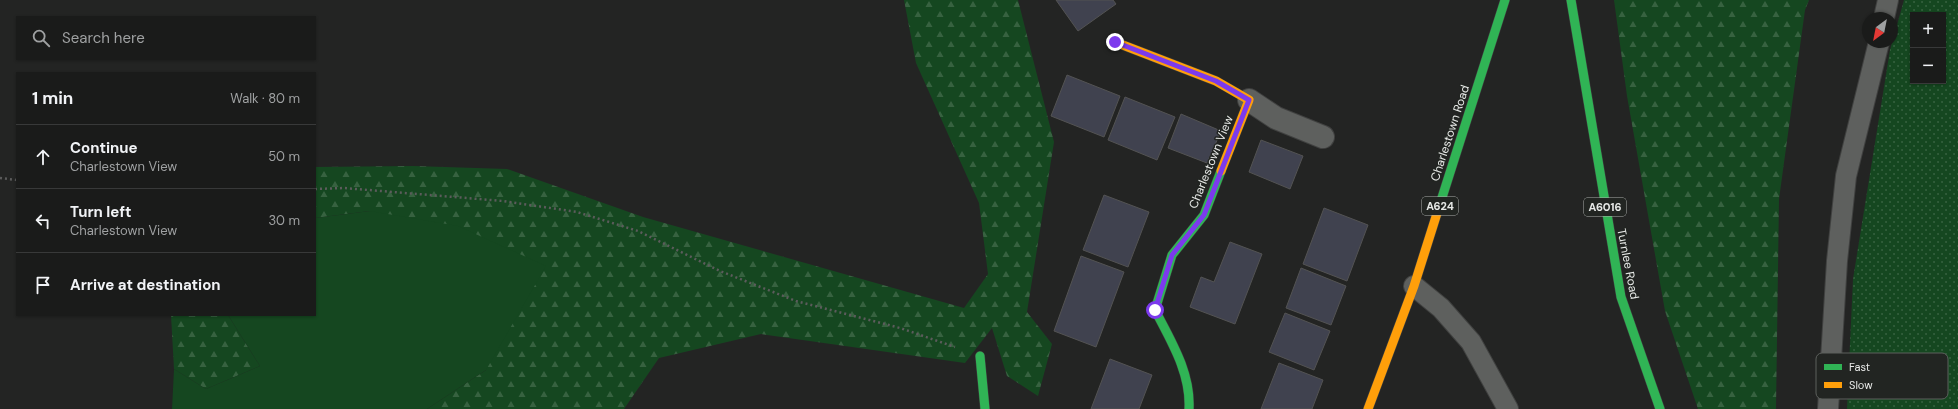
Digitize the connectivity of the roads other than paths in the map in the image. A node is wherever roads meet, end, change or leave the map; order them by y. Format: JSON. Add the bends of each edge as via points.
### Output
{"nodes":[{"id":1,"x":1505,"y":0,"type":"edge"},
{"id":2,"x":1570,"y":0,"type":"edge"},
{"id":3,"x":1888,"y":0,"type":"edge"},
{"id":4,"x":1885,"y":12,"type":"edge"},
{"id":5,"x":1115,"y":42,"type":"dead end"},
{"id":6,"x":1878,"y":48,"type":"edge"},
{"id":7,"x":1249,"y":100,"type":"junction"},
{"id":8,"x":1323,"y":137,"type":"dead end"},
{"id":9,"x":1414,"y":286,"type":"junction"},
{"id":10,"x":1831,"y":353,"type":"edge"},
{"id":11,"x":980,"y":356,"type":"road end"},
{"id":12,"x":1829,"y":399,"type":"edge"},
{"id":13,"x":985,"y":409,"type":"edge"},
{"id":14,"x":1189,"y":409,"type":"edge"},
{"id":15,"x":1368,"y":409,"type":"edge"},
{"id":16,"x":1508,"y":409,"type":"edge"},
{"id":17,"x":1660,"y":409,"type":"edge"},
{"id":18,"x":1828,"y":409,"type":"edge"}],
"edges":[{"from":1,"to":9,"type":"main road","name":"Charlestown Road","number":"A624"},
{"from":2,"to":17,"type":"main road","name":"Turnlee Road","number":"A6016","via":[[1621,297]]},
{"from":3,"to":4,"type":"lane"},
{"from":5,"to":7,"type":"main road","via":[[1216,81]]},
{"from":6,"to":10,"type":"lane","via":[[1846,176]]},
{"from":7,"to":8,"type":"street","via":[[1276,118]]},
{"from":7,"to":14,"type":"main road","name":"Charlestown View","via":[[1204,215],[1172,255],[1155,310],[1184,368],[1191,402]]},
{"from":9,"to":15,"type":"main road","name":"Charlestown Road","number":"A624"},
{"from":9,"to":16,"type":"lane","via":[[1441,308],[1471,342]]},
{"from":11,"to":13,"type":"main road"},
{"from":12,"to":18,"type":"lane"}]}
